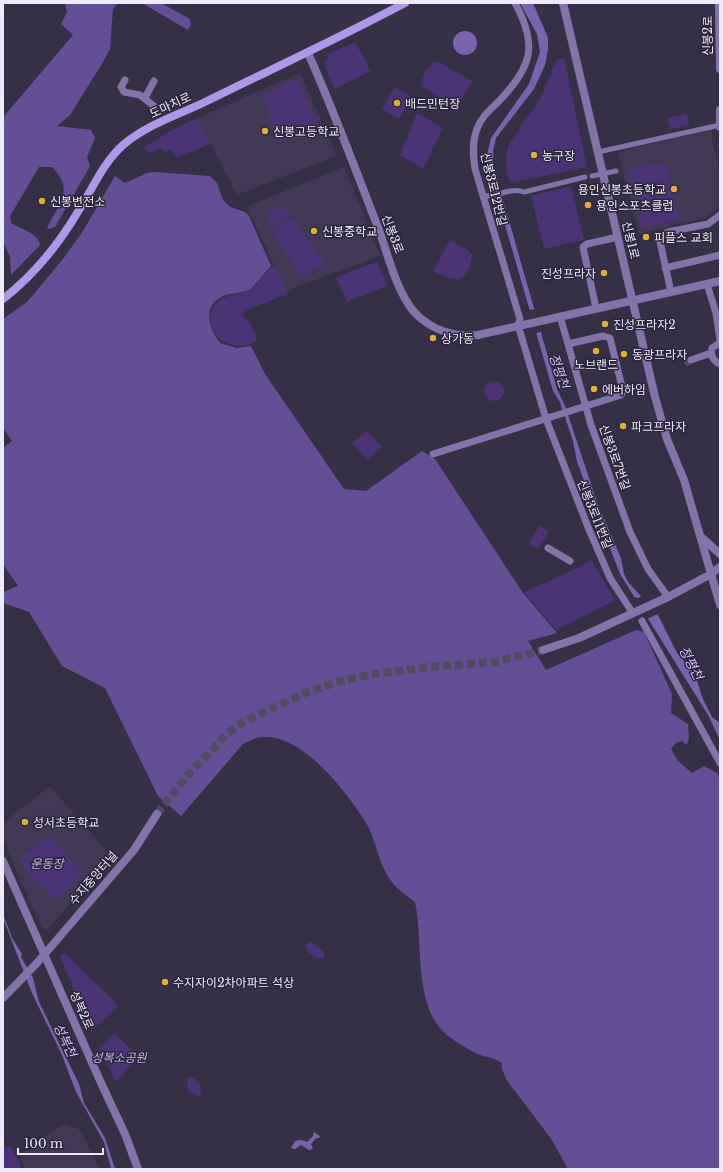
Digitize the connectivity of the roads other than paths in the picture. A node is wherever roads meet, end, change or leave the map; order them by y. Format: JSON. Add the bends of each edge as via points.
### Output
{"nodes":[{"id":1,"x":405,"y":3,"type":"edge"},
{"id":2,"x":515,"y":3,"type":"edge"},
{"id":3,"x":563,"y":3,"type":"edge"},
{"id":4,"x":720,"y":3,"type":"edge"},
{"id":5,"x":308,"y":53,"type":"junction"},
{"id":6,"x":720,"y":69,"type":"edge"},
{"id":7,"x":124,"y":80,"type":"dead end"},
{"id":8,"x":154,"y":81,"type":"dead end"},
{"id":9,"x":145,"y":98,"type":"junction"},
{"id":10,"x":155,"y":107,"type":"dead end"},
{"id":11,"x":720,"y":110,"type":"edge"},
{"id":12,"x":720,"y":126,"type":"edge"},
{"id":13,"x":598,"y":152,"type":"junction"},
{"id":14,"x":616,"y":171,"type":"dead end"},
{"id":15,"x":592,"y":176,"type":"dead end"},
{"id":16,"x":585,"y":177,"type":"dead end"},
{"id":17,"x":486,"y":196,"type":"junction"},
{"id":18,"x":720,"y":215,"type":"edge"},
{"id":19,"x":618,"y":238,"type":"junction"},
{"id":20,"x":720,"y":255,"type":"edge"},
{"id":21,"x":665,"y":268,"type":"junction"},
{"id":22,"x":720,"y":281,"type":"edge"},
{"id":23,"x":707,"y":284,"type":"junction"},
{"id":24,"x":671,"y":292,"type":"junction"},
{"id":25,"x":3,"y":299,"type":"edge"},
{"id":26,"x":633,"y":300,"type":"junction"},
{"id":27,"x":596,"y":308,"type":"junction"},
{"id":28,"x":560,"y":316,"type":"junction"},
{"id":29,"x":521,"y":325,"type":"junction"},
{"id":30,"x":720,"y":340,"type":"edge"},
{"id":31,"x":720,"y":343,"type":"edge"},
{"id":32,"x":568,"y":344,"type":"junction"},
{"id":33,"x":711,"y":353,"type":"junction"},
{"id":34,"x":691,"y":360,"type":"tunnel mouth"},
{"id":35,"x":720,"y":364,"type":"edge"},
{"id":36,"x":582,"y":407,"type":"junction"},
{"id":37,"x":549,"y":418,"type":"junction"},
{"id":38,"x":433,"y":454,"type":"dead end"},
{"id":39,"x":700,"y":536,"type":"junction"},
{"id":40,"x":548,"y":548,"type":"dead end"},
{"id":41,"x":720,"y":554,"type":"edge"},
{"id":42,"x":570,"y":561,"type":"dead end"},
{"id":43,"x":720,"y":567,"type":"edge"},
{"id":44,"x":711,"y":574,"type":"junction"},
{"id":45,"x":668,"y":597,"type":"junction"},
{"id":46,"x":720,"y":606,"type":"edge"},
{"id":47,"x":634,"y":612,"type":"junction"},
{"id":48,"x":642,"y":621,"type":"dead end"},
{"id":49,"x":543,"y":650,"type":"tunnel mouth"},
{"id":50,"x":720,"y":763,"type":"edge"},
{"id":51,"x":157,"y":814,"type":"tunnel mouth"},
{"id":52,"x":3,"y":861,"type":"edge"},
{"id":53,"x":44,"y":955,"type":"junction"},
{"id":54,"x":3,"y":998,"type":"edge"},
{"id":55,"x":138,"y":1169,"type":"edge"}],
"edges":[{"from":1,"to":5,"type":"main road","name":"도마치로"},
{"from":2,"to":17,"type":"street","name":"신봉3로12번길","via":[[528,30],[529,58],[522,72],[485,114],[476,130],[474,158]]},
{"from":3,"to":13,"type":"street","name":"신봉1로"},
{"from":4,"to":6,"type":"street","name":"신봉2로"},
{"from":5,"to":25,"type":"main road","name":"도마치로","via":[[164,121],[126,142],[103,168],[61,238],[33,272]]},
{"from":5,"to":29,"type":"street","name":"신봉3로","via":[[352,159],[399,286],[414,312],[437,330],[458,336],[478,335]]},
{"from":7,"to":9,"type":"street","via":[[121,87],[124,92]]},
{"from":8,"to":9,"type":"street"},
{"from":9,"to":10,"type":"street"},
{"from":11,"to":12,"type":"street"},
{"from":12,"to":13,"type":"street"},
{"from":13,"to":19,"type":"street","name":"신봉1로"},
{"from":14,"to":15,"type":"street","bridge":true},
{"from":16,"to":17,"type":"street","via":[[524,192],[516,189]]},
{"from":17,"to":29,"type":"street","name":"신봉3로12번길"},
{"from":18,"to":21,"type":"street","via":[[708,224],[662,234],[658,243]]},
{"from":19,"to":26,"type":"street","name":"신봉1로"},
{"from":19,"to":27,"type":"street","via":[[582,247]]},
{"from":20,"to":21,"type":"street"},
{"from":21,"to":24,"type":"street"},
{"from":22,"to":23,"type":"street"},
{"from":23,"to":24,"type":"street"},
{"from":23,"to":30,"type":"street","via":[[716,313]]},
{"from":24,"to":26,"type":"street"},
{"from":26,"to":27,"type":"street"},
{"from":26,"to":39,"type":"street","name":"신봉1로","via":[[655,396]]},
{"from":27,"to":28,"type":"street"},
{"from":28,"to":29,"type":"street","name":"신봉3로"},
{"from":28,"to":32,"type":"street","name":"신봉3로7번길"},
{"from":29,"to":37,"type":"street","name":"신봉3로11번길"},
{"from":31,"to":33,"type":"street","via":[[714,346]]},
{"from":32,"to":36,"type":"street","name":"신봉3로7번길"},
{"from":32,"to":36,"type":"street","via":[[604,336],[612,341],[622,393],[615,398]]},
{"from":33,"to":34,"type":"street"},
{"from":33,"to":35,"type":"street","via":[[714,361]]},
{"from":36,"to":37,"type":"street"},
{"from":36,"to":45,"type":"street","name":"신봉3로7번길","via":[[636,546],[648,569]]},
{"from":37,"to":38,"type":"street"},
{"from":37,"to":47,"type":"street","name":"신봉3로11번길","via":[[605,568],[622,598]]},
{"from":39,"to":41,"type":"street"},
{"from":39,"to":44,"type":"street","name":"신봉1로"},
{"from":40,"to":42,"type":"street"},
{"from":43,"to":44,"type":"street"},
{"from":44,"to":45,"type":"street"},
{"from":44,"to":46,"type":"street"},
{"from":45,"to":47,"type":"street"},
{"from":47,"to":49,"type":"street","via":[[579,638]]},
{"from":48,"to":50,"type":"street"},
{"from":51,"to":53,"type":"street","name":"수지중앙터널","via":[[134,850]]},
{"from":52,"to":53,"type":"street","name":"성복2로"},
{"from":53,"to":54,"type":"street","name":"수지중앙터널"},
{"from":53,"to":55,"type":"street","name":"성복2로","via":[[125,1134]]}]}
